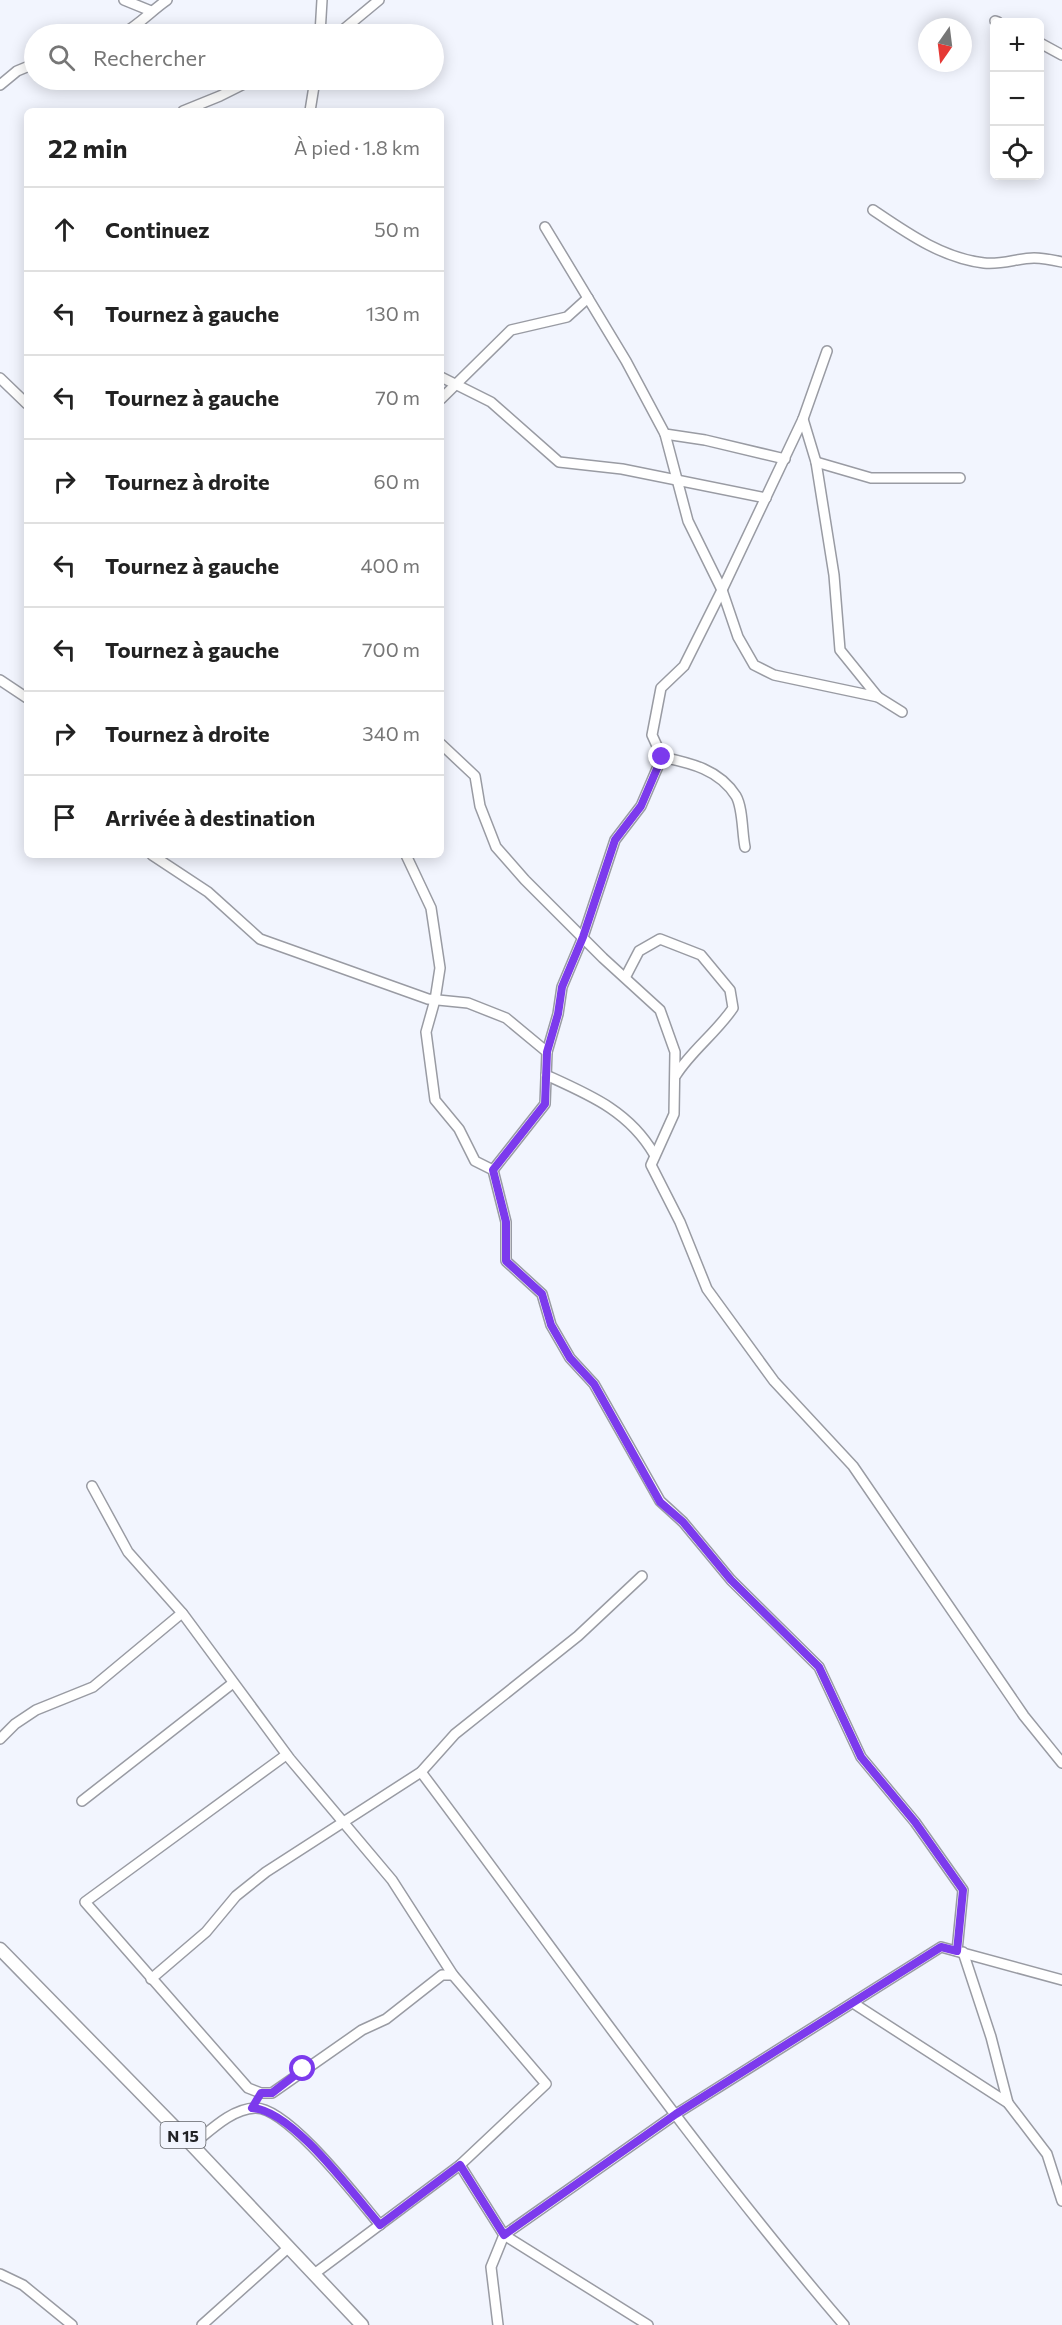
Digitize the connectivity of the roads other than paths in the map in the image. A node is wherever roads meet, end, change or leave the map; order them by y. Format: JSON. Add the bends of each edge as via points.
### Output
{"nodes":[{"id":1,"x":124,"y":0,"type":"edge"},
{"id":2,"x":167,"y":0,"type":"edge"},
{"id":3,"x":322,"y":0,"type":"edge"},
{"id":4,"x":379,"y":0,"type":"edge"},
{"id":5,"x":151,"y":11,"type":"junction"},
{"id":6,"x":139,"y":24,"type":"edge"},
{"id":7,"x":321,"y":24,"type":"edge"},
{"id":8,"x":350,"y":24,"type":"edge"},
{"id":9,"x":1044,"y":45,"type":"edge"},
{"id":10,"x":1062,"y":55,"type":"edge"},
{"id":11,"x":24,"y":68,"type":"edge"},
{"id":12,"x":0,"y":84,"type":"edge"},
{"id":13,"x":232,"y":90,"type":"edge"},
{"id":14,"x":313,"y":90,"type":"edge"},
{"id":15,"x":190,"y":108,"type":"edge"},
{"id":16,"x":310,"y":108,"type":"edge"},
{"id":17,"x":873,"y":210,"type":"dead end"},
{"id":18,"x":545,"y":227,"type":"dead end"},
{"id":19,"x":1062,"y":261,"type":"edge"},
{"id":20,"x":588,"y":298,"type":"junction"},
{"id":21,"x":827,"y":351,"type":"dead end"},
{"id":22,"x":0,"y":378,"type":"edge"},
{"id":23,"x":444,"y":378,"type":"edge"},
{"id":24,"x":455,"y":384,"type":"junction"},
{"id":25,"x":444,"y":396,"type":"edge"},
{"id":26,"x":24,"y":401,"type":"edge"},
{"id":27,"x":803,"y":419,"type":"junction"},
{"id":28,"x":665,"y":434,"type":"junction"},
{"id":29,"x":785,"y":459,"type":"junction"},
{"id":30,"x":816,"y":462,"type":"junction"},
{"id":31,"x":960,"y":478,"type":"dead end"},
{"id":32,"x":677,"y":481,"type":"junction"},
{"id":33,"x":766,"y":498,"type":"junction"},
{"id":34,"x":722,"y":590,"type":"junction"},
{"id":35,"x":0,"y":680,"type":"edge"},
{"id":36,"x":24,"y":696,"type":"edge"},
{"id":37,"x":878,"y":697,"type":"junction"},
{"id":38,"x":902,"y":712,"type":"dead end"},
{"id":39,"x":444,"y":747,"type":"edge"},
{"id":40,"x":662,"y":757,"type":"junction"},
{"id":41,"x":745,"y":847,"type":"dead end"},
{"id":42,"x":157,"y":858,"type":"edge"},
{"id":43,"x":407,"y":858,"type":"edge"},
{"id":44,"x":583,"y":937,"type":"junction"},
{"id":45,"x":626,"y":976,"type":"junction"},
{"id":46,"x":435,"y":1000,"type":"junction"},
{"id":47,"x":547,"y":1052,"type":"junction"},
{"id":48,"x":546,"y":1075,"type":"junction"},
{"id":49,"x":674,"y":1078,"type":"junction"},
{"id":50,"x":654,"y":1154,"type":"junction"},
{"id":51,"x":493,"y":1170,"type":"junction"},
{"id":52,"x":92,"y":1486,"type":"dead end"},
{"id":53,"x":642,"y":1576,"type":"dead end"},
{"id":54,"x":182,"y":1613,"type":"junction"},
{"id":55,"x":233,"y":1683,"type":"junction"},
{"id":56,"x":0,"y":1739,"type":"edge"},
{"id":57,"x":286,"y":1755,"type":"junction"},
{"id":58,"x":1062,"y":1763,"type":"edge"},
{"id":59,"x":421,"y":1772,"type":"junction"},
{"id":60,"x":82,"y":1801,"type":"dead end"},
{"id":61,"x":342,"y":1822,"type":"junction"},
{"id":62,"x":0,"y":1949,"type":"edge"},
{"id":63,"x":960,"y":1951,"type":"junction"},
{"id":64,"x":453,"y":1975,"type":"junction"},
{"id":65,"x":151,"y":1979,"type":"junction"},
{"id":66,"x":1062,"y":1980,"type":"edge"},
{"id":67,"x":853,"y":2003,"type":"junction"},
{"id":68,"x":261,"y":2093,"type":"junction"},
{"id":69,"x":1008,"y":2103,"type":"junction"},
{"id":70,"x":252,"y":2108,"type":"junction"},
{"id":71,"x":676,"y":2114,"type":"junction"},
{"id":72,"x":192,"y":2145,"type":"junction"},
{"id":73,"x":460,"y":2165,"type":"junction"},
{"id":74,"x":1062,"y":2201,"type":"edge"},
{"id":75,"x":380,"y":2225,"type":"junction"},
{"id":76,"x":504,"y":2235,"type":"junction"},
{"id":77,"x":288,"y":2248,"type":"junction"},
{"id":78,"x":0,"y":2274,"type":"edge"},
{"id":79,"x":314,"y":2274,"type":"junction"},
{"id":80,"x":72,"y":2325,"type":"edge"},
{"id":81,"x":202,"y":2325,"type":"edge"},
{"id":82,"x":362,"y":2325,"type":"edge"},
{"id":83,"x":498,"y":2325,"type":"edge"},
{"id":84,"x":648,"y":2325,"type":"edge"},
{"id":85,"x":844,"y":2325,"type":"edge"}],
"edges":[{"from":1,"to":5,"type":"street"},
{"from":2,"to":5,"type":"street"},
{"from":3,"to":7,"type":"street"},
{"from":4,"to":8,"type":"street"},
{"from":5,"to":6,"type":"street"},
{"from":9,"to":10,"type":"street"},
{"from":11,"to":12,"type":"street"},
{"from":13,"to":15,"type":"street"},
{"from":14,"to":16,"type":"street"},
{"from":17,"to":19,"type":"street","via":[[916,240],[957,257],[984,263],[1033,258]]},
{"from":18,"to":20,"type":"street"},
{"from":20,"to":24,"type":"street","via":[[567,317],[511,330]]},
{"from":20,"to":28,"type":"street"},
{"from":21,"to":27,"type":"street"},
{"from":22,"to":26,"type":"street"},
{"from":23,"to":24,"type":"street"},
{"from":24,"to":25,"type":"street"},
{"from":24,"to":32,"type":"street","via":[[491,402],[559,462],[622,469]]},
{"from":27,"to":29,"type":"street"},
{"from":27,"to":30,"type":"street"},
{"from":28,"to":29,"type":"street"},
{"from":28,"to":32,"type":"street"},
{"from":29,"to":33,"type":"street"},
{"from":30,"to":31,"type":"street","via":[[871,478]]},
{"from":30,"to":37,"type":"street","via":[[834,575],[840,650]]},
{"from":32,"to":33,"type":"street"},
{"from":32,"to":34,"type":"street","via":[[688,521]]},
{"from":33,"to":34,"type":"street"},
{"from":34,"to":37,"type":"street","via":[[738,637],[754,665],[774,675]]},
{"from":34,"to":40,"type":"street","via":[[684,666],[661,688],[652,735]]},
{"from":35,"to":36,"type":"street"},
{"from":37,"to":38,"type":"street"},
{"from":39,"to":44,"type":"street","via":[[474,776],[480,806],[496,847]]},
{"from":40,"to":41,"type":"street","via":[[697,764],[719,778],[737,797]]},
{"from":40,"to":44,"type":"street","via":[[641,806],[615,840]]},
{"from":42,"to":46,"type":"street","via":[[208,892],[260,939]]},
{"from":43,"to":46,"type":"street","via":[[431,908],[440,968]]},
{"from":44,"to":45,"type":"street"},
{"from":44,"to":47,"type":"street","via":[[562,987]]},
{"from":45,"to":49,"type":"street","via":[[660,1010],[675,1052]]},
{"from":45,"to":49,"type":"street","via":[[639,951],[660,939],[701,955],[730,990],[734,1008],[721,1026],[687,1057]]},
{"from":46,"to":47,"type":"street","via":[[468,1003],[506,1018]]},
{"from":46,"to":51,"type":"street","via":[[426,1032],[435,1100],[459,1129],[475,1161]]},
{"from":47,"to":48,"type":"street"},
{"from":48,"to":50,"type":"street","via":[[603,1103],[642,1133]]},
{"from":48,"to":51,"type":"street","via":[[545,1104]]},
{"from":49,"to":50,"type":"street","via":[[674,1114]]},
{"from":50,"to":58,"type":"street","via":[[651,1165],[707,1289],[774,1381],[854,1466],[1024,1716]]},
{"from":51,"to":63,"type":"street","via":[[506,1222],[506,1261],[542,1294],[551,1325],[570,1358],[594,1384],[660,1502],[819,1667],[861,1757],[915,1822],[963,1890]]},
{"from":52,"to":54,"type":"street","via":[[128,1552]]},
{"from":53,"to":59,"type":"street","via":[[578,1635],[455,1734]]},
{"from":54,"to":55,"type":"street"},
{"from":54,"to":56,"type":"street","via":[[93,1687],[36,1710]]},
{"from":55,"to":57,"type":"street"},
{"from":55,"to":60,"type":"street"},
{"from":57,"to":61,"type":"street"},
{"from":57,"to":65,"type":"street","via":[[85,1902]]},
{"from":59,"to":61,"type":"street"},
{"from":59,"to":71,"type":"street"},
{"from":61,"to":64,"type":"street","via":[[392,1880]]},
{"from":61,"to":65,"type":"street","via":[[236,1896],[206,1932]]},
{"from":62,"to":72,"type":"main road","number":"N 15"},
{"from":63,"to":66,"type":"street"},
{"from":63,"to":67,"type":"street","via":[[941,1947]]},
{"from":63,"to":69,"type":"street","via":[[991,2037]]},
{"from":64,"to":68,"type":"street","via":[[442,1975],[386,2019],[362,2030],[272,2093]]},
{"from":64,"to":73,"type":"street","via":[[546,2084]]},
{"from":65,"to":68,"type":"street","via":[[248,2088]]},
{"from":67,"to":69,"type":"street"},
{"from":67,"to":71,"type":"street"},
{"from":68,"to":70,"type":"street"},
{"from":69,"to":74,"type":"street","via":[[1047,2154]]},
{"from":70,"to":72,"type":"street","via":[[226,2118]]},
{"from":70,"to":75,"type":"street","via":[[264,2108],[313,2147],[335,2168]]},
{"from":71,"to":76,"type":"street"},
{"from":71,"to":85,"type":"street"},
{"from":72,"to":77,"type":"main road","number":"N 15"},
{"from":73,"to":75,"type":"street"},
{"from":73,"to":76,"type":"street"},
{"from":75,"to":79,"type":"street"},
{"from":76,"to":83,"type":"street","via":[[491,2267]]},
{"from":76,"to":84,"type":"street"},
{"from":77,"to":79,"type":"main road","number":"N 15"},
{"from":77,"to":81,"type":"street"},
{"from":78,"to":80,"type":"street","via":[[23,2285]]},
{"from":79,"to":82,"type":"main road","number":"N 15"}]}
